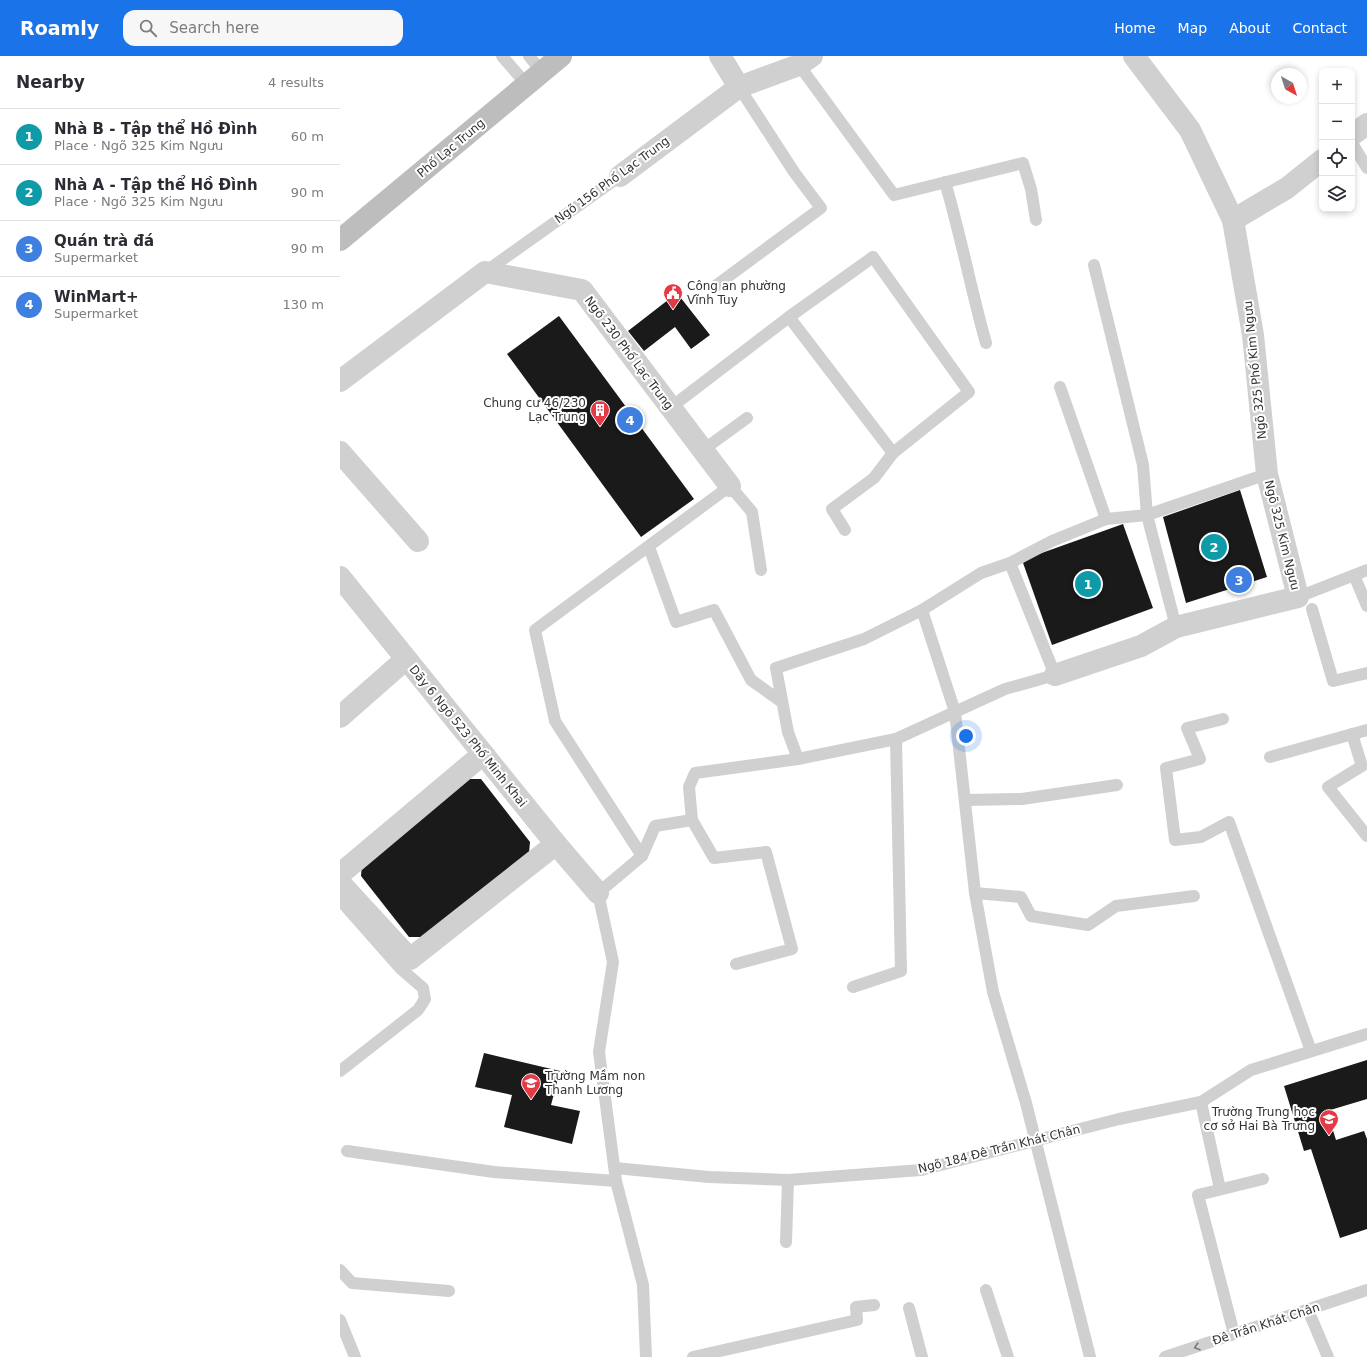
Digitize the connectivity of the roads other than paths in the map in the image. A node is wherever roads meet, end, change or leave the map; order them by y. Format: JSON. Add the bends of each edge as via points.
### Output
{"nodes":[{"id":1,"x":502,"y":56,"type":"edge"},
{"id":2,"x":561,"y":56,"type":"edge"},
{"id":3,"x":720,"y":56,"type":"edge"},
{"id":4,"x":1134,"y":56,"type":"edge"},
{"id":5,"x":805,"y":61,"type":"edge"},
{"id":6,"x":533,"y":71,"type":"edge"},
{"id":7,"x":738,"y":87,"type":"junction"},
{"id":8,"x":1367,"y":124,"type":"edge"},
{"id":9,"x":1355,"y":133,"type":"edge"},
{"id":10,"x":1355,"y":149,"type":"edge"},
{"id":11,"x":1319,"y":162,"type":"edge"},
{"id":12,"x":1367,"y":168,"type":"edge"},
{"id":13,"x":620,"y":176,"type":"joint"},
{"id":14,"x":945,"y":182,"type":"junction"},
{"id":15,"x":1036,"y":220,"type":"dead end"},
{"id":16,"x":1233,"y":220,"type":"junction"},
{"id":17,"x":340,"y":240,"type":"edge"},
{"id":18,"x":1094,"y":265,"type":"dead end"},
{"id":19,"x":485,"y":272,"type":"junction"},
{"id":20,"x":714,"y":287,"type":"dead end"},
{"id":21,"x":789,"y":317,"type":"junction"},
{"id":22,"x":986,"y":343,"type":"dead end"},
{"id":23,"x":340,"y":381,"type":"edge"},
{"id":24,"x":1060,"y":387,"type":"dead end"},
{"id":25,"x":670,"y":408,"type":"junction"},
{"id":26,"x":747,"y":418,"type":"dead end"},
{"id":27,"x":704,"y":450,"type":"junction"},
{"id":28,"x":340,"y":452,"type":"edge"},
{"id":29,"x":893,"y":453,"type":"junction"},
{"id":30,"x":1267,"y":474,"type":"junction"},
{"id":31,"x":730,"y":486,"type":"junction"},
{"id":32,"x":1147,"y":515,"type":"junction"},
{"id":33,"x":1106,"y":519,"type":"junction"},
{"id":34,"x":845,"y":530,"type":"dead end"},
{"id":35,"x":418,"y":541,"type":"dead end"},
{"id":36,"x":649,"y":547,"type":"junction"},
{"id":37,"x":1010,"y":563,"type":"junction"},
{"id":38,"x":761,"y":570,"type":"dead end"},
{"id":39,"x":1367,"y":570,"type":"edge"},
{"id":40,"x":1354,"y":575,"type":"junction"},
{"id":41,"x":340,"y":577,"type":"edge"},
{"id":42,"x":1305,"y":603,"type":"junction"},
{"id":43,"x":1367,"y":606,"type":"edge"},
{"id":44,"x":922,"y":610,"type":"junction"},
{"id":45,"x":1176,"y":627,"type":"junction"},
{"id":46,"x":406,"y":659,"type":"junction"},
{"id":47,"x":1367,"y":673,"type":"edge"},
{"id":48,"x":1055,"y":675,"type":"junction"},
{"id":49,"x":782,"y":702,"type":"junction"},
{"id":50,"x":956,"y":712,"type":"junction"},
{"id":51,"x":340,"y":717,"type":"edge"},
{"id":52,"x":1223,"y":719,"type":"dead end"},
{"id":53,"x":1367,"y":730,"type":"edge"},
{"id":54,"x":1352,"y":734,"type":"junction"},
{"id":55,"x":896,"y":739,"type":"junction"},
{"id":56,"x":483,"y":754,"type":"junction"},
{"id":57,"x":1270,"y":757,"type":"dead end"},
{"id":58,"x":798,"y":759,"type":"junction"},
{"id":59,"x":1117,"y":785,"type":"dead end"},
{"id":60,"x":965,"y":800,"type":"junction"},
{"id":61,"x":692,"y":820,"type":"junction"},
{"id":62,"x":1367,"y":836,"type":"edge"},
{"id":63,"x":556,"y":844,"type":"junction"},
{"id":64,"x":642,"y":856,"type":"junction"},
{"id":65,"x":340,"y":874,"type":"edge"},
{"id":66,"x":340,"y":884,"type":"edge"},
{"id":67,"x":598,"y":892,"type":"junction"},
{"id":68,"x":975,"y":893,"type":"junction"},
{"id":69,"x":1194,"y":896,"type":"dead end"},
{"id":70,"x":340,"y":900,"type":"edge"},
{"id":71,"x":736,"y":964,"type":"dead end"},
{"id":72,"x":853,"y":988,"type":"dead end"},
{"id":73,"x":1367,"y":1034,"type":"edge"},
{"id":74,"x":1312,"y":1051,"type":"junction"},
{"id":75,"x":340,"y":1071,"type":"edge"},
{"id":76,"x":1201,"y":1102,"type":"junction"},
{"id":77,"x":1034,"y":1140,"type":"junction"},
{"id":78,"x":347,"y":1151,"type":"dead end"},
{"id":79,"x":614,"y":1168,"type":"junction"},
{"id":80,"x":1263,"y":1179,"type":"dead end"},
{"id":81,"x":788,"y":1180,"type":"junction"},
{"id":82,"x":616,"y":1181,"type":"junction"},
{"id":83,"x":1220,"y":1189,"type":"junction"},
{"id":84,"x":786,"y":1242,"type":"dead end"},
{"id":85,"x":342,"y":1275,"type":"edge"},
{"id":86,"x":986,"y":1290,"type":"dead end"},
{"id":87,"x":1367,"y":1290,"type":"edge"},
{"id":88,"x":449,"y":1291,"type":"dead end"},
{"id":89,"x":874,"y":1305,"type":"dead end"},
{"id":90,"x":909,"y":1308,"type":"dead end"},
{"id":91,"x":1308,"y":1310,"type":"junction"},
{"id":92,"x":340,"y":1320,"type":"edge"},
{"id":93,"x":1234,"y":1334,"type":"junction"},
{"id":94,"x":356,"y":1357,"type":"edge"},
{"id":95,"x":646,"y":1357,"type":"edge"},
{"id":96,"x":693,"y":1357,"type":"edge"},
{"id":97,"x":922,"y":1357,"type":"edge"},
{"id":98,"x":1008,"y":1357,"type":"edge"},
{"id":99,"x":1090,"y":1357,"type":"edge"},
{"id":100,"x":1165,"y":1357,"type":"edge"},
{"id":101,"x":1328,"y":1357,"type":"edge"}],
"edges":[{"from":1,"to":6,"type":"lane"},
{"from":2,"to":6,"type":"main road","name":"Phố Lạc Trung"},
{"from":3,"to":7,"type":"street"},
{"from":4,"to":16,"type":"street","name":"Ngõ 325 Phố Kim Ngưu","via":[[1190,130]]},
{"from":5,"to":7,"type":"street","name":"Ngõ 156 Phố Lạc Trung"},
{"from":5,"to":14,"type":"lane","via":[[894,195]]},
{"from":6,"to":17,"type":"main road","name":"Phố Lạc Trung"},
{"from":7,"to":13,"type":"street","name":"Ngõ 156 Phố Lạc Trung"},
{"from":7,"to":20,"type":"lane","via":[[821,208]]},
{"from":8,"to":9,"type":"street"},
{"from":10,"to":12,"type":"lane"},
{"from":11,"to":16,"type":"street","via":[[1287,188]]},
{"from":13,"to":19,"type":"lane","name":"Ngõ 156 Phố Lạc Trung"},
{"from":14,"to":15,"type":"lane","via":[[1023,163],[1031,189]]},
{"from":14,"to":22,"type":"lane"},
{"from":16,"to":30,"type":"street","name":"Ngõ 325 Phố Kim Ngưu","via":[[1253,335]]},
{"from":18,"to":32,"type":"lane","via":[[1143,465]]},
{"from":19,"to":23,"type":"street"},
{"from":19,"to":25,"type":"street","name":"Ngõ 230 Phố Lạc Trung","via":[[582,290]]},
{"from":21,"to":25,"type":"lane"},
{"from":21,"to":29,"type":"lane"},
{"from":21,"to":29,"type":"lane","via":[[873,257],[969,392]]},
{"from":24,"to":33,"type":"lane"},
{"from":25,"to":27,"type":"street","name":"Ngõ 230 Phố Lạc Trung"},
{"from":26,"to":27,"type":"lane"},
{"from":27,"to":31,"type":"street","name":"Ngõ 230 Phố Lạc Trung"},
{"from":28,"to":35,"type":"street"},
{"from":29,"to":34,"type":"lane","via":[[874,478],[832,509]]},
{"from":30,"to":32,"type":"lane"},
{"from":30,"to":42,"type":"street","name":"Ngõ 325 Kim Ngưu"},
{"from":31,"to":36,"type":"lane"},
{"from":31,"to":38,"type":"lane","via":[[752,512]]},
{"from":32,"to":33,"type":"lane"},
{"from":32,"to":45,"type":"lane"},
{"from":33,"to":37,"type":"lane","via":[[1052,541]]},
{"from":36,"to":49,"type":"lane","via":[[676,622],[714,610],[752,680]]},
{"from":36,"to":64,"type":"lane","via":[[535,630],[555,721]]},
{"from":37,"to":44,"type":"lane","via":[[981,573]]},
{"from":37,"to":48,"type":"lane"},
{"from":39,"to":40,"type":"lane"},
{"from":40,"to":42,"type":"lane"},
{"from":40,"to":43,"type":"lane"},
{"from":41,"to":46,"type":"street","name":"Dãy 6 Ngõ 523 Phố Minh Khai"},
{"from":42,"to":45,"type":"street"},
{"from":42,"to":47,"type":"lane","via":[[1333,681]]},
{"from":44,"to":49,"type":"lane","via":[[864,639],[776,668]]},
{"from":44,"to":50,"type":"lane"},
{"from":45,"to":48,"type":"street","via":[[1141,646]]},
{"from":46,"to":51,"type":"street"},
{"from":46,"to":56,"type":"street","name":"Dãy 6 Ngõ 523 Phố Minh Khai"},
{"from":48,"to":50,"type":"lane","via":[[1005,689]]},
{"from":49,"to":58,"type":"lane","via":[[788,732]]},
{"from":50,"to":55,"type":"lane"},
{"from":50,"to":60,"type":"lane"},
{"from":52,"to":74,"type":"lane","via":[[1187,728],[1200,759],[1166,768],[1175,840],[1201,837],[1229,822]]},
{"from":53,"to":54,"type":"lane"},
{"from":54,"to":57,"type":"lane"},
{"from":54,"to":62,"type":"lane","via":[[1362,766],[1328,788]]},
{"from":55,"to":58,"type":"lane"},
{"from":55,"to":72,"type":"lane","via":[[901,970]]},
{"from":56,"to":63,"type":"street","name":"Dãy 6 Ngõ 523 Phố Minh Khai"},
{"from":56,"to":65,"type":"street"},
{"from":58,"to":61,"type":"lane","via":[[695,773],[689,787]]},
{"from":59,"to":60,"type":"lane","via":[[1022,799]]},
{"from":60,"to":68,"type":"lane"},
{"from":61,"to":64,"type":"lane","via":[[655,826]]},
{"from":61,"to":71,"type":"lane","via":[[714,858],[766,852],[792,949]]},
{"from":63,"to":66,"type":"street","via":[[410,959]]},
{"from":63,"to":67,"type":"street","name":"Dãy 6 Ngõ 523 Phố Minh Khai"},
{"from":64,"to":67,"type":"lane"},
{"from":67,"to":79,"type":"lane","via":[[613,962],[599,1052]]},
{"from":68,"to":69,"type":"lane","via":[[1021,897],[1031,916],[1088,925],[1116,906]]},
{"from":68,"to":77,"type":"lane","via":[[993,992],[1026,1103]]},
{"from":70,"to":75,"type":"lane","via":[[401,969],[423,988],[425,999],[418,1010]]},
{"from":73,"to":74,"type":"lane","name":"Ngõ 184 Đê Trần Khát Chân"},
{"from":74,"to":76,"type":"lane","name":"Ngõ 184 Đê Trần Khát Chân","via":[[1251,1070]]},
{"from":76,"to":77,"type":"lane","name":"Ngõ 184 Đê Trần Khát Chân"},
{"from":76,"to":83,"type":"lane"},
{"from":77,"to":81,"type":"lane","name":"Ngõ 184 Đê Trần Khát Chân","via":[[921,1170]]},
{"from":77,"to":99,"type":"lane"},
{"from":78,"to":82,"type":"lane","via":[[494,1172]]},
{"from":79,"to":81,"type":"lane","name":"Ngõ 184 Đê Trần Khát Chân","via":[[709,1177]]},
{"from":79,"to":82,"type":"lane"},
{"from":80,"to":83,"type":"lane"},
{"from":81,"to":84,"type":"lane"},
{"from":82,"to":95,"type":"lane","via":[[643,1286]]},
{"from":83,"to":93,"type":"lane","via":[[1198,1195]]},
{"from":85,"to":88,"type":"lane","via":[[352,1283]]},
{"from":86,"to":98,"type":"lane"},
{"from":87,"to":91,"type":"lane","name":"Đê Trần Khát Chân"},
{"from":89,"to":96,"type":"lane","via":[[856,1307],[858,1320]]},
{"from":90,"to":97,"type":"lane"},
{"from":91,"to":93,"type":"lane","name":"Đê Trần Khát Chân"},
{"from":91,"to":101,"type":"lane"},
{"from":92,"to":94,"type":"lane"},
{"from":93,"to":100,"type":"lane","name":"Đê Trần Khát Chân","one_way":true}]}
